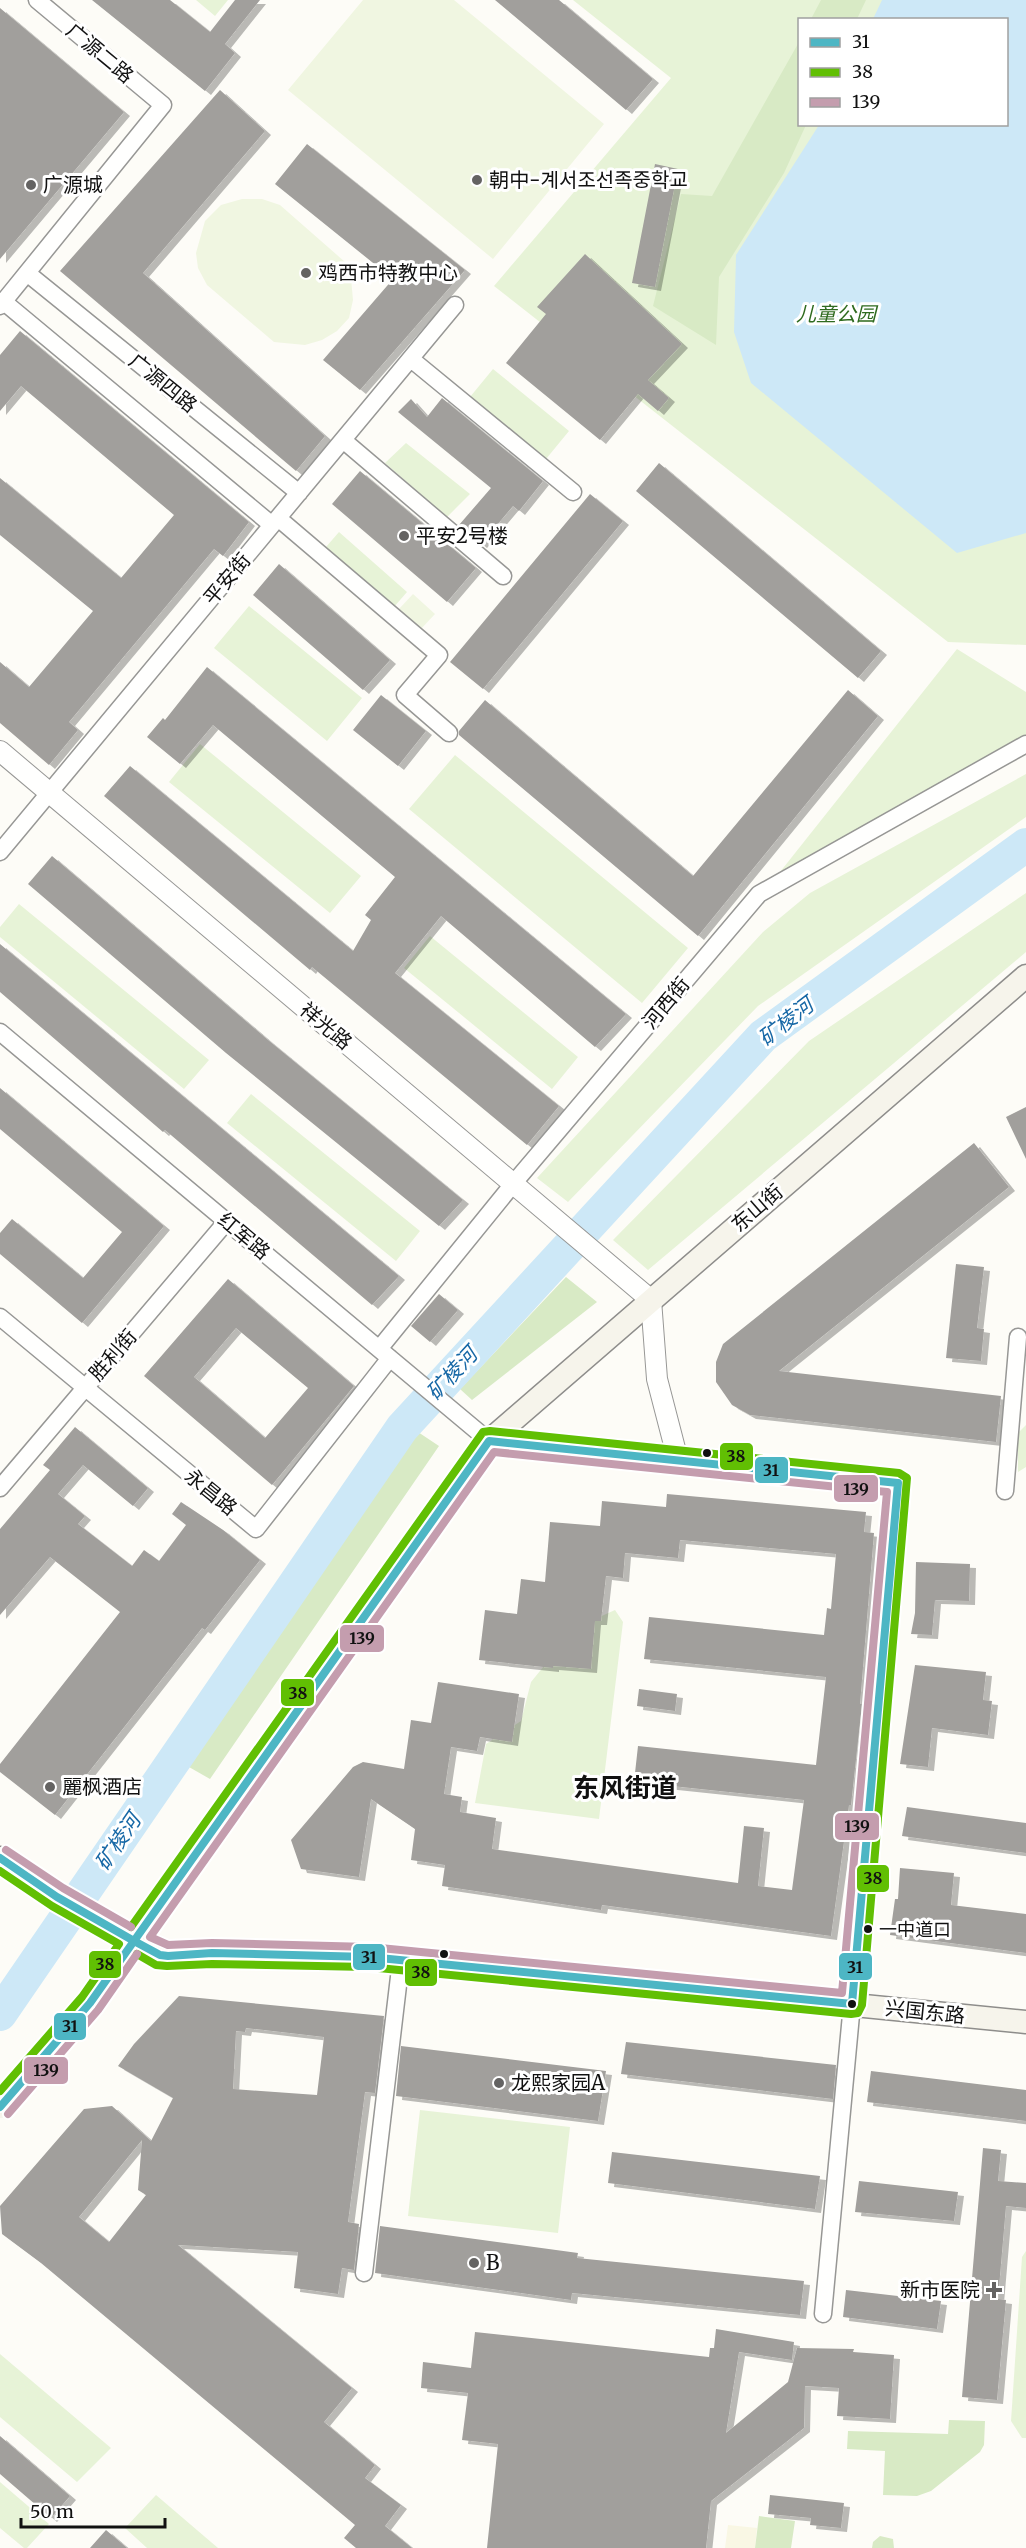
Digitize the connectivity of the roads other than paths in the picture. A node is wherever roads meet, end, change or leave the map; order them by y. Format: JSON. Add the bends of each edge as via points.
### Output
{"nodes":[{"id":1,"x":37,"y":0,"type":"edge"},
{"id":2,"x":27,"y":273,"type":"junction"},
{"id":3,"x":2,"y":304,"type":"edge"},
{"id":4,"x":455,"y":305,"type":"dead end"},
{"id":5,"x":411,"y":359,"type":"junction"},
{"id":6,"x":343,"y":440,"type":"junction"},
{"id":7,"x":573,"y":492,"type":"dead end"},
{"id":8,"x":299,"y":493,"type":"junction"},
{"id":9,"x":275,"y":522,"type":"junction"},
{"id":10,"x":503,"y":576,"type":"dead end"},
{"id":11,"x":449,"y":733,"type":"dead end"},
{"id":12,"x":1026,"y":744,"type":"edge"},
{"id":13,"x":0,"y":752,"type":"edge"},
{"id":14,"x":49,"y":793,"type":"junction"},
{"id":15,"x":0,"y":852,"type":"edge"},
{"id":16,"x":1026,"y":976,"type":"edge"},
{"id":17,"x":0,"y":1032,"type":"edge"},
{"id":18,"x":513,"y":1184,"type":"junction"},
{"id":19,"x":227,"y":1221,"type":"junction"},
{"id":20,"x":651,"y":1300,"type":"junction"},
{"id":21,"x":0,"y":1317,"type":"edge"},
{"id":22,"x":1018,"y":1337,"type":"dead end"},
{"id":23,"x":383,"y":1352,"type":"junction"},
{"id":24,"x":85,"y":1388,"type":"junction"},
{"id":25,"x":482,"y":1435,"type":"junction"},
{"id":26,"x":678,"y":1460,"type":"junction"},
{"id":27,"x":0,"y":1488,"type":"edge"},
{"id":28,"x":1005,"y":1491,"type":"dead end"},
{"id":29,"x":0,"y":1858,"type":"edge"},
{"id":30,"x":400,"y":1960,"type":"junction"},
{"id":31,"x":852,"y":2004,"type":"junction"},
{"id":32,"x":1026,"y":2022,"type":"edge"},
{"id":33,"x":0,"y":2107,"type":"edge"},
{"id":34,"x":364,"y":2273,"type":"dead end"},
{"id":35,"x":823,"y":2314,"type":"dead end"}],
"edges":[{"from":1,"to":2,"type":"street","name":"广源二路","via":[[163,105]]},
{"from":2,"to":3,"type":"street"},
{"from":2,"to":8,"type":"street","name":"广源四路"},
{"from":3,"to":9,"type":"street","name":"广源四路"},
{"from":4,"to":5,"type":"street","name":"平安街"},
{"from":5,"to":6,"type":"street","name":"平安街"},
{"from":5,"to":7,"type":"street"},
{"from":6,"to":8,"type":"street","name":"平安街"},
{"from":6,"to":10,"type":"street"},
{"from":8,"to":9,"type":"street","name":"平安街"},
{"from":9,"to":11,"type":"street","name":"广源四路","via":[[439,655],[405,695]]},
{"from":9,"to":14,"type":"street","name":"平安街"},
{"from":12,"to":18,"type":"street","name":"河西街","via":[[759,894]]},
{"from":13,"to":14,"type":"street","name":"祥光路"},
{"from":14,"to":15,"type":"street","name":"平安街"},
{"from":14,"to":18,"type":"street","name":"祥光路"},
{"from":16,"to":20,"type":"main road","name":"东山街"},
{"from":17,"to":19,"type":"street","name":"红军路"},
{"from":18,"to":20,"type":"street","name":"祥光路"},
{"from":18,"to":23,"type":"street","name":"河西街"},
{"from":19,"to":23,"type":"street","name":"红军路"},
{"from":19,"to":24,"type":"street","name":"胜利街"},
{"from":20,"to":25,"type":"main road","name":"东山街"},
{"from":20,"to":26,"type":"street","via":[[657,1379]]},
{"from":21,"to":24,"type":"street","name":"永昌路"},
{"from":22,"to":28,"type":"street"},
{"from":23,"to":24,"type":"street","name":"永昌路","via":[[256,1529]]},
{"from":23,"to":25,"type":"street","name":"红军路"},
{"from":24,"to":27,"type":"street","name":"胜利街"},
{"from":25,"to":26,"type":"street"},
{"from":25,"to":33,"type":"main road","name":"东山街","bridge":true,"via":[[90,2003]]},
{"from":26,"to":31,"type":"street","via":[[898,1482]]},
{"from":29,"to":30,"type":"main road","name":"兴国东路","via":[[23,1876],[160,1955],[212,1953]]},
{"from":30,"to":31,"type":"main road","name":"兴国东路"},
{"from":30,"to":34,"type":"street"},
{"from":31,"to":32,"type":"main road","name":"兴国东路"},
{"from":31,"to":35,"type":"street"}]}
